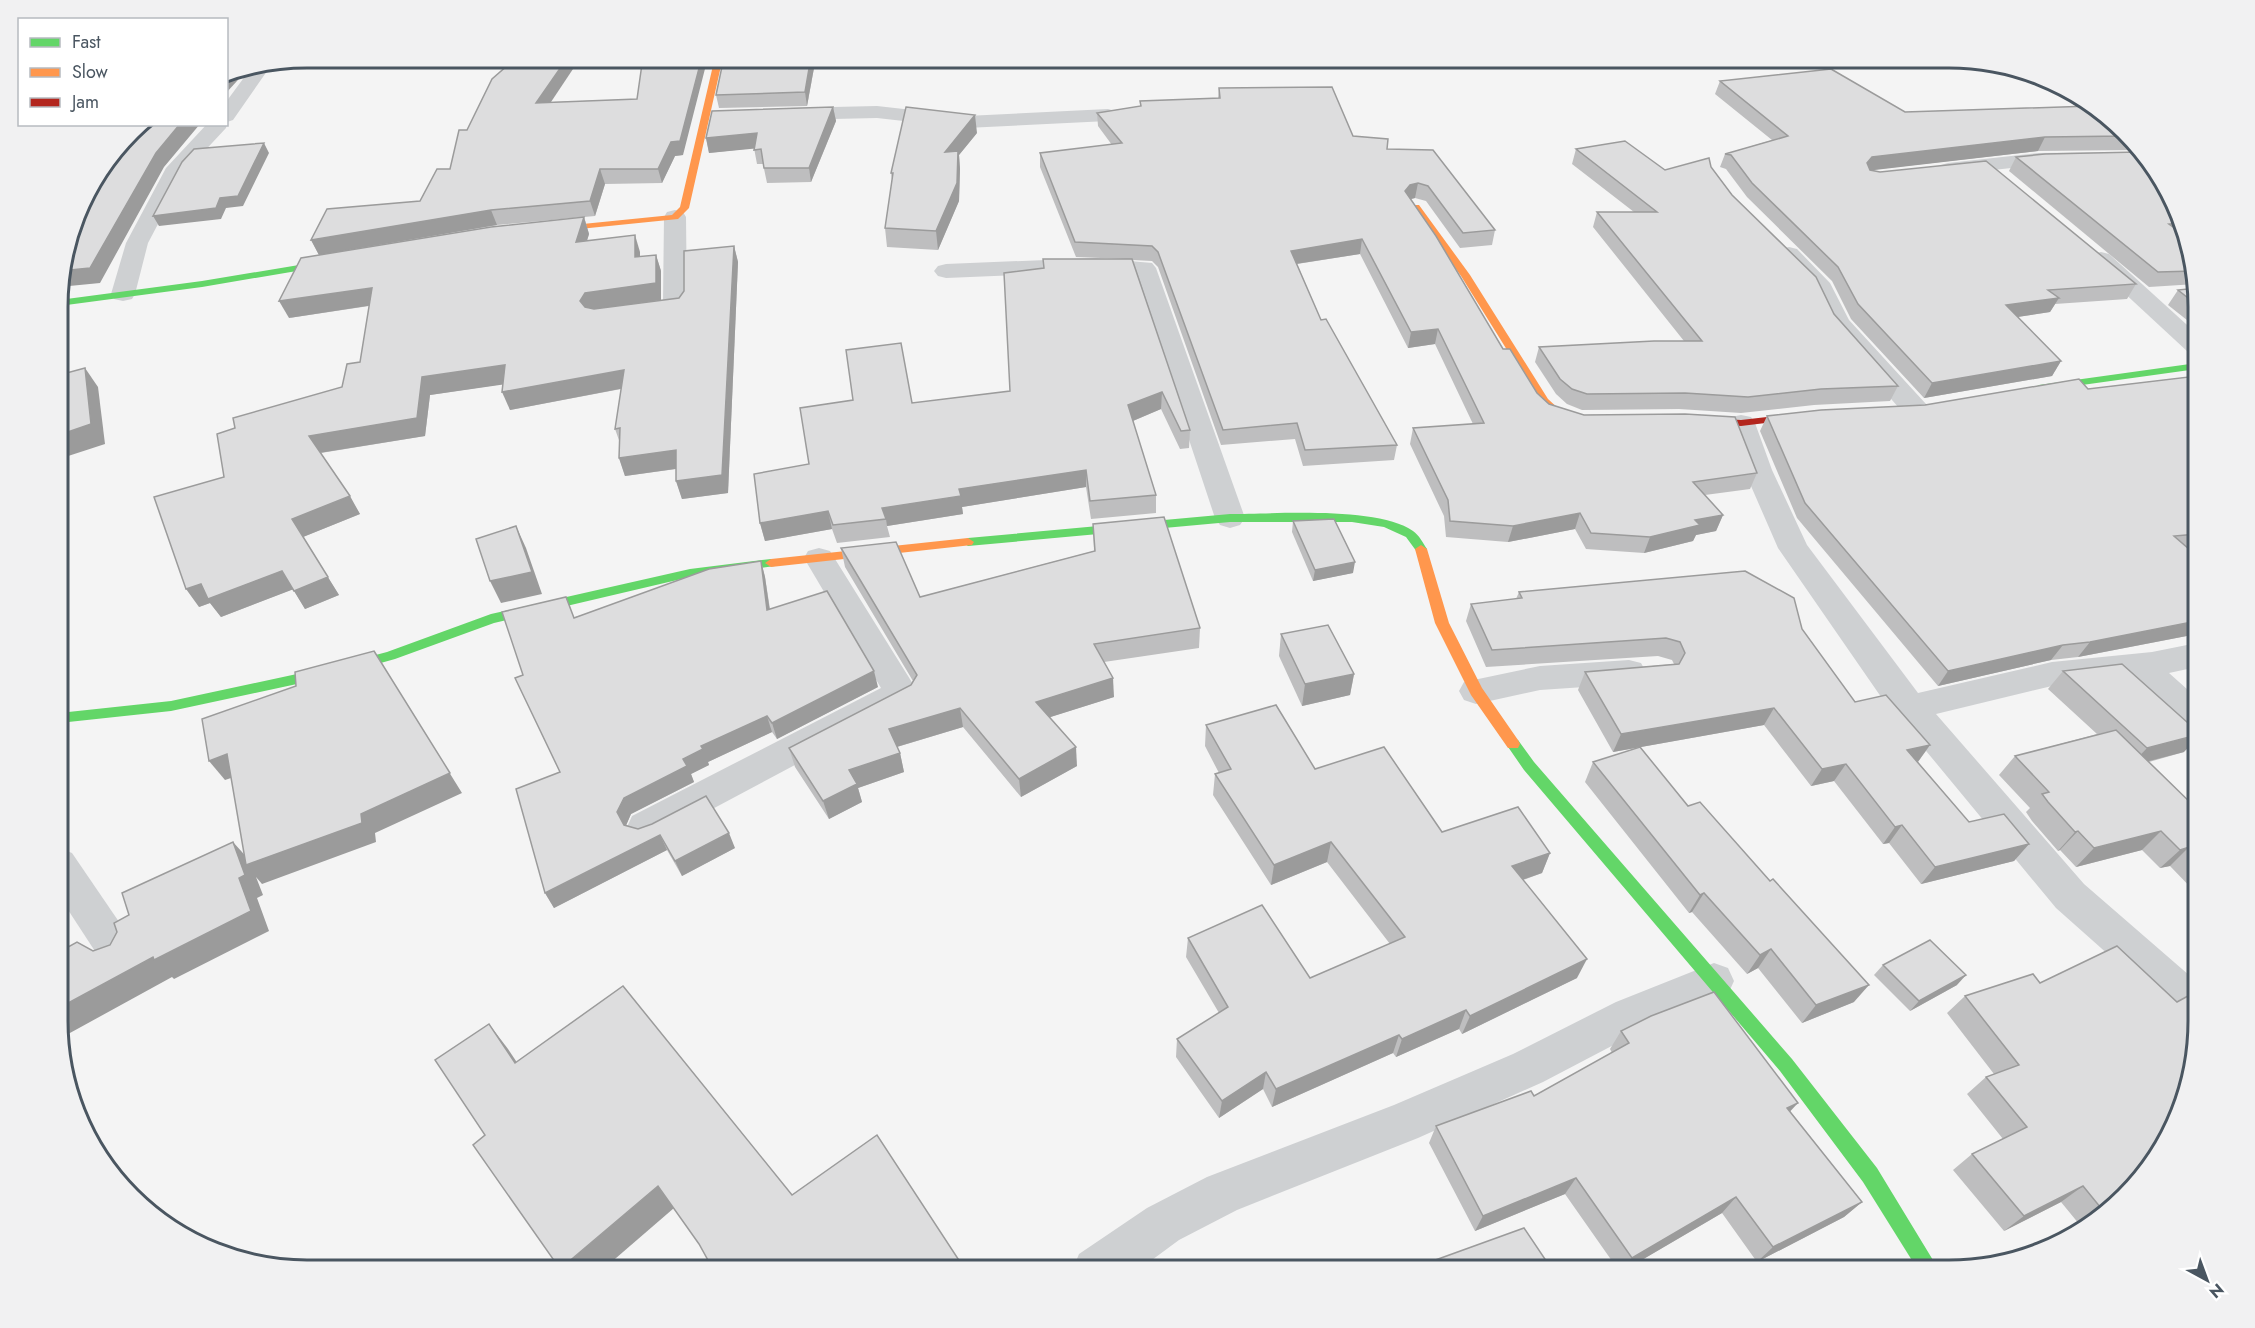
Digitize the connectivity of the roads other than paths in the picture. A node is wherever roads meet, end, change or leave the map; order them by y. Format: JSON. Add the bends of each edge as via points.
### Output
{"nodes":[{"id":1,"x":717,"y":68,"type":"edge"},
{"id":2,"x":257,"y":73,"type":"edge"},
{"id":3,"x":228,"y":113,"type":"edge"},
{"id":4,"x":772,"y":115,"type":"edge"},
{"id":5,"x":1108,"y":115,"type":"edge"},
{"id":6,"x":728,"y":116,"type":"edge"},
{"id":7,"x":706,"y":117,"type":"junction"},
{"id":8,"x":217,"y":126,"type":"edge"},
{"id":9,"x":2136,"y":159,"type":"edge"},
{"id":10,"x":1984,"y":165,"type":"junction"},
{"id":11,"x":1929,"y":171,"type":"edge"},
{"id":12,"x":2009,"y":184,"type":"edge"},
{"id":13,"x":1416,"y":207,"type":"edge"},
{"id":14,"x":675,"y":217,"type":"junction"},
{"id":15,"x":529,"y":232,"type":"edge"},
{"id":16,"x":1770,"y":235,"type":"edge"},
{"id":17,"x":2086,"y":248,"type":"edge"},
{"id":18,"x":353,"y":259,"type":"edge"},
{"id":19,"x":946,"y":271,"type":"dead end"},
{"id":20,"x":123,"y":294,"type":"junction"},
{"id":21,"x":2176,"y":294,"type":"dead end"},
{"id":22,"x":2143,"y":297,"type":"junction"},
{"id":23,"x":68,"y":302,"type":"edge"},
{"id":24,"x":621,"y":314,"type":"edge"},
{"id":25,"x":2188,"y":338,"type":"edge"},
{"id":26,"x":2188,"y":367,"type":"edge"},
{"id":27,"x":2020,"y":392,"type":"edge"},
{"id":28,"x":1912,"y":409,"type":"edge"},
{"id":29,"x":1825,"y":414,"type":"edge"},
{"id":30,"x":1679,"y":419,"type":"edge"},
{"id":31,"x":1589,"y":420,"type":"edge"},
{"id":32,"x":1741,"y":423,"type":"junction"},
{"id":33,"x":1230,"y":519,"type":"junction"},
{"id":34,"x":819,"y":558,"type":"junction"},
{"id":35,"x":2188,"y":657,"type":"edge"},
{"id":36,"x":2139,"y":664,"type":"junction"},
{"id":37,"x":1658,"y":670,"type":"edge"},
{"id":38,"x":1476,"y":691,"type":"junction"},
{"id":39,"x":1910,"y":708,"type":"junction"},
{"id":40,"x":2188,"y":709,"type":"edge"},
{"id":41,"x":68,"y":716,"type":"edge"},
{"id":42,"x":645,"y":827,"type":"edge"},
{"id":43,"x":68,"y":878,"type":"edge"},
{"id":44,"x":116,"y":950,"type":"edge"},
{"id":45,"x":1714,"y":981,"type":"junction"},
{"id":46,"x":2188,"y":998,"type":"edge"},
{"id":47,"x":1112,"y":1260,"type":"edge"},
{"id":48,"x":1923,"y":1260,"type":"edge"}],
"edges":[{"from":1,"to":7,"type":"street"},
{"from":2,"to":3,"type":"street"},
{"from":4,"to":5,"type":"street","via":[[878,112],[966,122]]},
{"from":6,"to":7,"type":"street"},
{"from":7,"to":14,"type":"street","via":[[684,208]]},
{"from":8,"to":20,"type":"street","via":[[177,168],[137,243]]},
{"from":9,"to":10,"type":"street","via":[[2038,159]]},
{"from":10,"to":11,"type":"street"},
{"from":10,"to":12,"type":"street"},
{"from":13,"to":31,"type":"street","via":[[1465,275],[1544,401],[1556,412]]},
{"from":14,"to":15,"type":"street"},
{"from":14,"to":24,"type":"street","via":[[675,308]]},
{"from":16,"to":28,"type":"street","via":[[1822,288],[1838,323]]},
{"from":17,"to":22,"type":"street"},
{"from":18,"to":20,"type":"street"},
{"from":19,"to":33,"type":"street","via":[[1096,265],[1144,268]]},
{"from":20,"to":23,"type":"street"},
{"from":21,"to":22,"type":"street"},
{"from":22,"to":25,"type":"street"},
{"from":26,"to":27,"type":"street"},
{"from":29,"to":32,"type":"street"},
{"from":30,"to":32,"type":"street"},
{"from":32,"to":39,"type":"street","via":[[1793,548]]},
{"from":33,"to":34,"type":"street"},
{"from":33,"to":38,"type":"street","via":[[1371,519],[1410,534],[1424,553],[1442,623]]},
{"from":34,"to":41,"type":"street","via":[[690,573],[491,619],[390,656],[238,692],[171,706]]},
{"from":34,"to":42,"type":"street","via":[[901,693]]},
{"from":35,"to":36,"type":"street"},
{"from":36,"to":39,"type":"street","via":[[2052,674]]},
{"from":36,"to":40,"type":"street"},
{"from":37,"to":38,"type":"street","via":[[1540,678]]},
{"from":38,"to":45,"type":"street","via":[[1529,766]]},
{"from":39,"to":46,"type":"street","via":[[2070,896]]},
{"from":43,"to":44,"type":"street"},
{"from":45,"to":47,"type":"street","via":[[1631,1015],[1528,1068],[1402,1123],[1223,1193],[1163,1224]]},
{"from":45,"to":48,"type":"street","via":[[1786,1065],[1870,1175]]}]}
